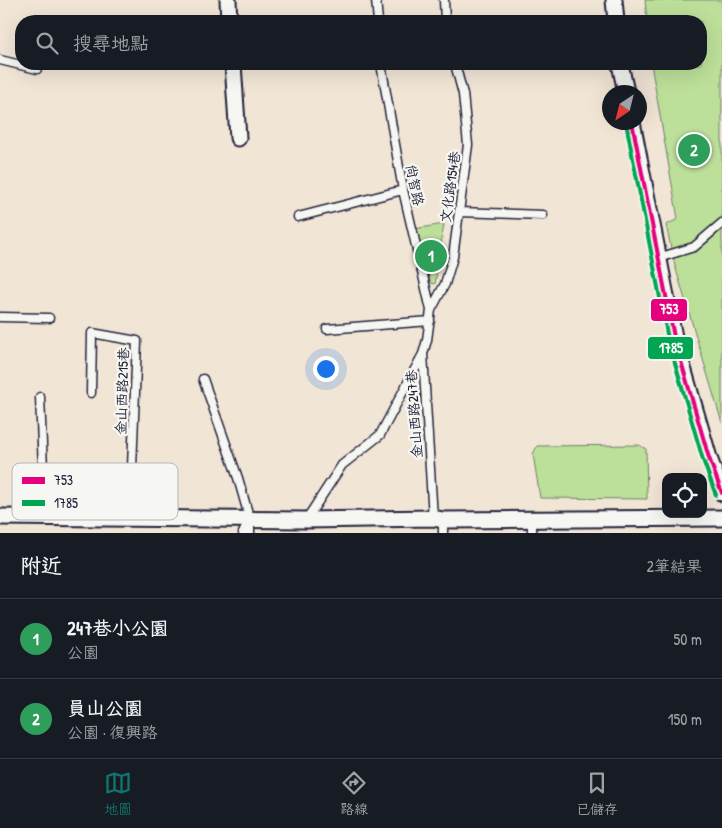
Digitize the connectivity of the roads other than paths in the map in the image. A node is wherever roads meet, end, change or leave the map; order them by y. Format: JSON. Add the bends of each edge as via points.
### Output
{"nodes":[{"id":1,"x":228,"y":0,"type":"edge"},
{"id":2,"x":376,"y":0,"type":"edge"},
{"id":3,"x":444,"y":0,"type":"edge"},
{"id":4,"x":614,"y":0,"type":"edge"},
{"id":5,"x":229,"y":15,"type":"edge"},
{"id":6,"x":377,"y":15,"type":"edge"},
{"id":7,"x":445,"y":15,"type":"edge"},
{"id":8,"x":615,"y":15,"type":"edge"},
{"id":9,"x":0,"y":60,"type":"edge"},
{"id":10,"x":15,"y":64,"type":"edge"},
{"id":11,"x":233,"y":70,"type":"edge"},
{"id":12,"x":383,"y":70,"type":"edge"},
{"id":13,"x":457,"y":70,"type":"edge"},
{"id":14,"x":621,"y":70,"type":"edge"},
{"id":15,"x":624,"y":85,"type":"edge"},
{"id":16,"x":634,"y":130,"type":"edge"},
{"id":17,"x":238,"y":138,"type":"dead end"},
{"id":18,"x":402,"y":190,"type":"junction"},
{"id":19,"x":460,"y":212,"type":"junction"},
{"id":20,"x":542,"y":215,"type":"dead end"},
{"id":21,"x":298,"y":217,"type":"dead end"},
{"id":22,"x":722,"y":223,"type":"edge"},
{"id":23,"x":658,"y":258,"type":"junction"},
{"id":24,"x":431,"y":310,"type":"junction"},
{"id":25,"x":0,"y":317,"type":"edge"},
{"id":26,"x":49,"y":318,"type":"dead end"},
{"id":27,"x":430,"y":321,"type":"junction"},
{"id":28,"x":327,"y":328,"type":"dead end"},
{"id":29,"x":423,"y":354,"type":"junction"},
{"id":30,"x":203,"y":379,"type":"dead end"},
{"id":31,"x":91,"y":393,"type":"dead end"},
{"id":32,"x":40,"y":397,"type":"dead end"},
{"id":33,"x":716,"y":461,"type":"edge"},
{"id":34,"x":42,"y":463,"type":"edge"},
{"id":35,"x":132,"y":463,"type":"edge"},
{"id":36,"x":722,"y":493,"type":"edge"},
{"id":37,"x":722,"y":518,"type":"edge"},
{"id":38,"x":154,"y":520,"type":"edge"},
{"id":39,"x":306,"y":520,"type":"junction"},
{"id":40,"x":440,"y":524,"type":"edge"},
{"id":41,"x":532,"y":527,"type":"edge"},
{"id":42,"x":248,"y":528,"type":"edge"}],
"edges":[{"from":1,"to":5,"type":"street"},
{"from":2,"to":6,"type":"lane"},
{"from":3,"to":7,"type":"lane"},
{"from":4,"to":8,"type":"street"},
{"from":9,"to":10,"type":"lane"},
{"from":11,"to":17,"type":"street"},
{"from":12,"to":18,"type":"lane","name":"尚智路"},
{"from":13,"to":19,"type":"lane","name":"文化路154巷","via":[[463,94],[468,145]]},
{"from":14,"to":15,"type":"street"},
{"from":16,"to":23,"type":"street"},
{"from":18,"to":21,"type":"lane"},
{"from":18,"to":24,"type":"lane","name":"尚智路"},
{"from":19,"to":20,"type":"lane"},
{"from":19,"to":24,"type":"lane","name":"文化路154巷","via":[[453,257]]},
{"from":22,"to":23,"type":"lane","via":[[694,247]]},
{"from":23,"to":33,"type":"street","via":[[674,337]]},
{"from":24,"to":27,"type":"lane","name":"金山西路247巷"},
{"from":25,"to":26,"type":"lane"},
{"from":27,"to":28,"type":"lane"},
{"from":27,"to":29,"type":"lane","name":"金山西路247巷"},
{"from":29,"to":39,"type":"lane","via":[[380,435],[342,465]]},
{"from":29,"to":40,"type":"lane","name":"金山西路247巷"},
{"from":30,"to":42,"type":"lane","via":[[224,436]]},
{"from":31,"to":35,"type":"lane","name":"金山西路215巷","via":[[92,333],[137,341]]},
{"from":32,"to":34,"type":"lane"},
{"from":33,"to":36,"type":"street"},
{"from":37,"to":41,"type":"street"},
{"from":38,"to":42,"type":"street"},
{"from":39,"to":40,"type":"street"},
{"from":39,"to":42,"type":"street"},
{"from":40,"to":41,"type":"street"}]}
